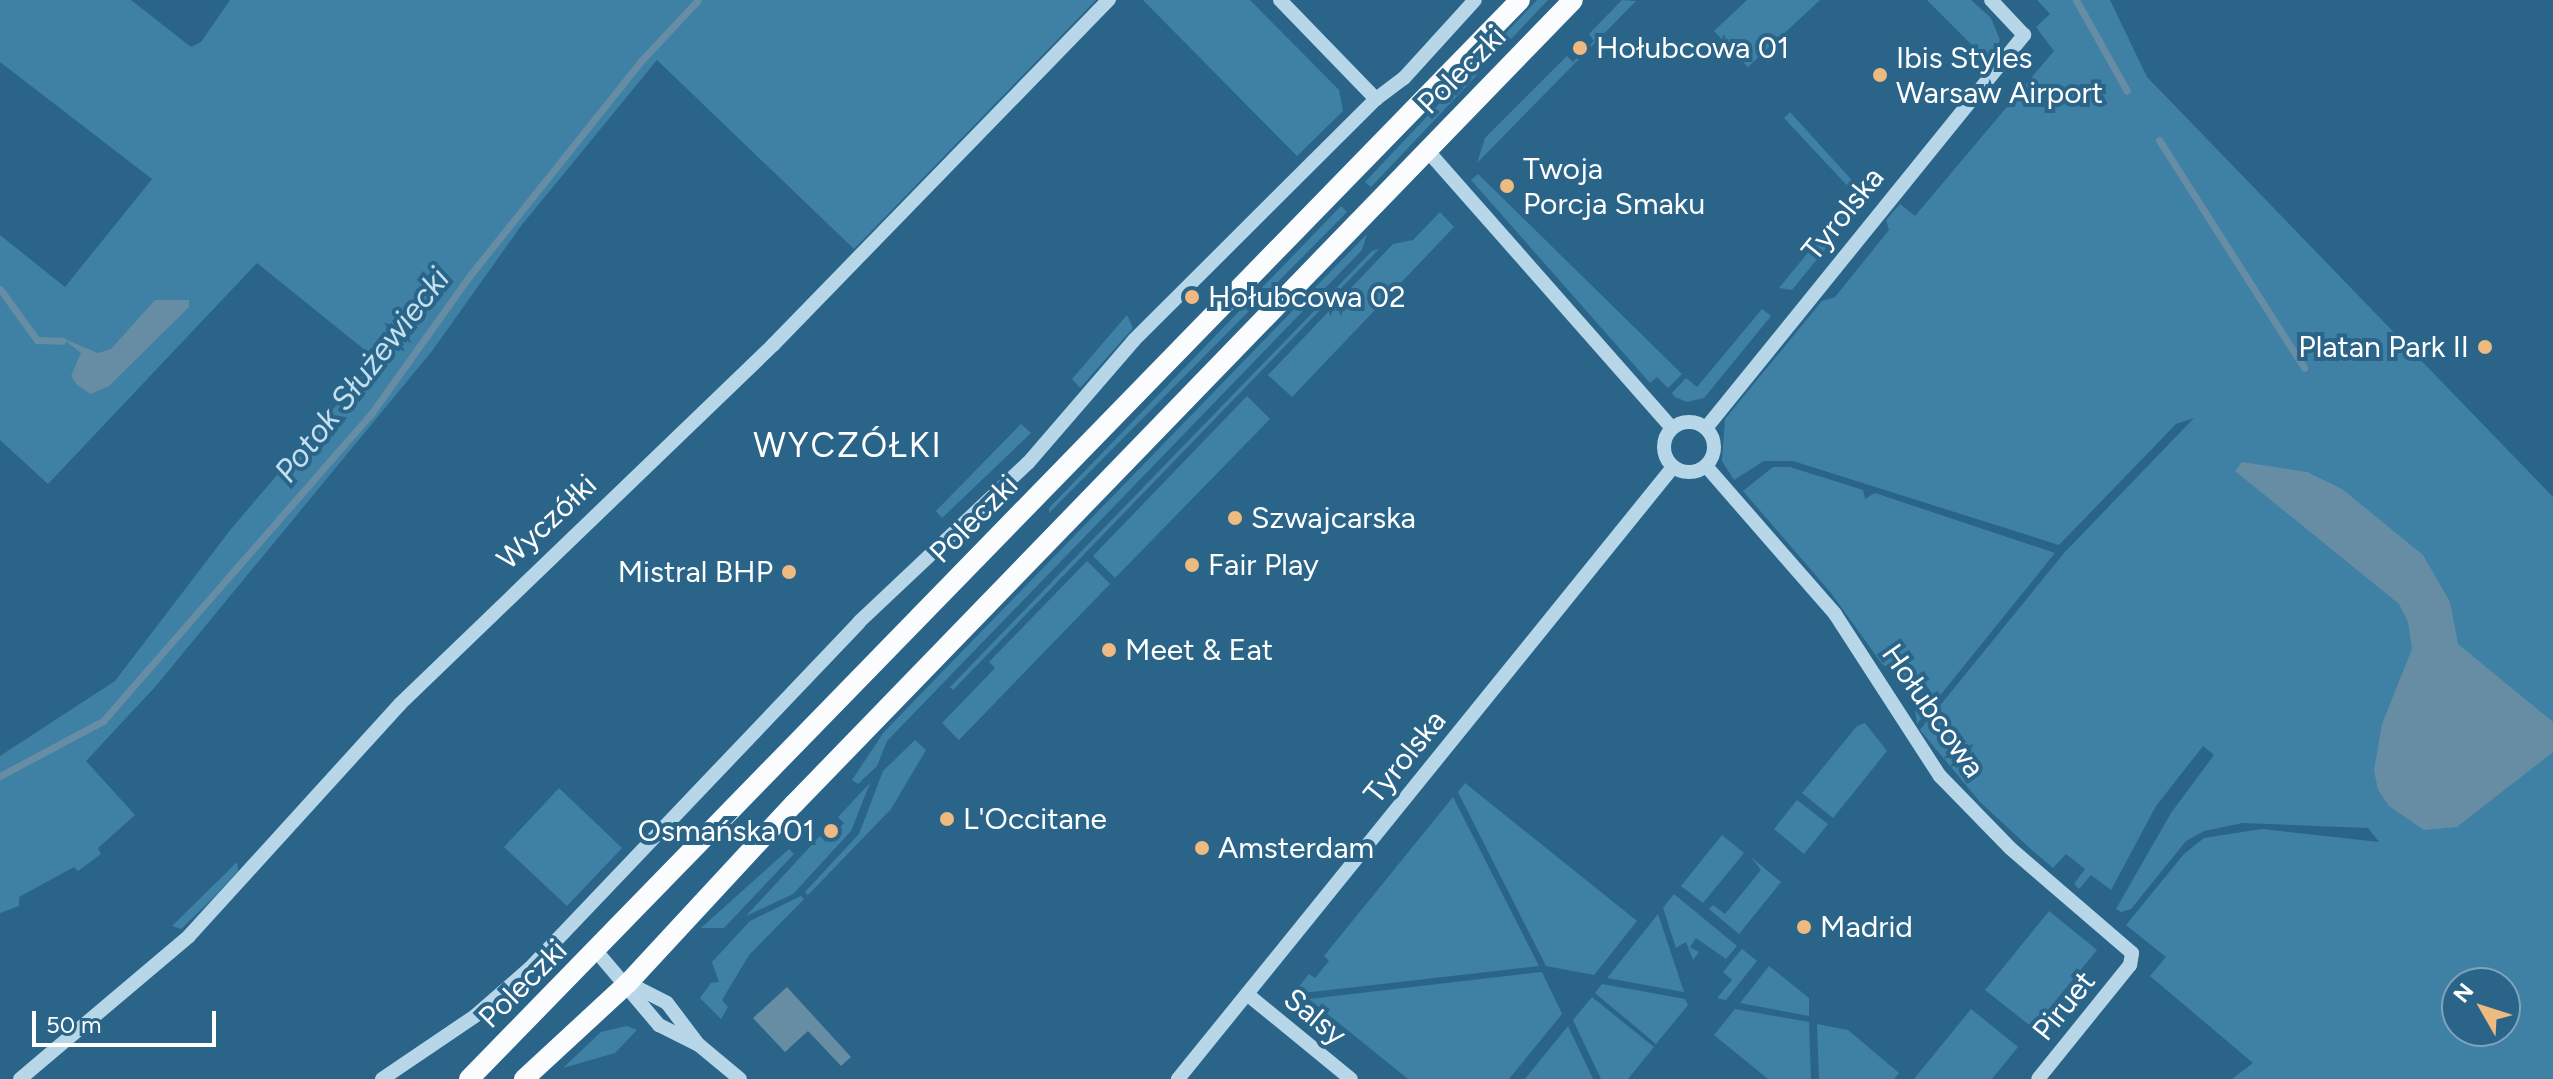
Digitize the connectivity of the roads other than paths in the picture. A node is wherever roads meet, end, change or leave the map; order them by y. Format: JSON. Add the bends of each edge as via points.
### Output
{"nodes":[{"id":1,"x":1109,"y":0,"type":"edge"},
{"id":2,"x":1280,"y":0,"type":"edge"},
{"id":3,"x":1475,"y":0,"type":"edge"},
{"id":4,"x":1520,"y":0,"type":"edge"},
{"id":5,"x":1573,"y":0,"type":"edge"},
{"id":6,"x":1991,"y":0,"type":"edge"},
{"id":7,"x":1376,"y":99,"type":"junction"},
{"id":8,"x":1426,"y":149,"type":"junction"},
{"id":9,"x":1672,"y":428,"type":"junction"},
{"id":10,"x":1706,"y":428,"type":"junction"},
{"id":11,"x":1706,"y":466,"type":"junction"},
{"id":12,"x":1673,"y":467,"type":"junction"},
{"id":13,"x":597,"y":952,"type":"junction"},
{"id":14,"x":2130,"y":965,"type":"joint"},
{"id":15,"x":628,"y":983,"type":"junction"},
{"id":16,"x":1247,"y":994,"type":"junction"},
{"id":17,"x":699,"y":1045,"type":"junction"},
{"id":18,"x":20,"y":1079,"type":"edge"},
{"id":19,"x":382,"y":1079,"type":"edge"},
{"id":20,"x":469,"y":1079,"type":"edge"},
{"id":21,"x":524,"y":1079,"type":"edge"},
{"id":22,"x":740,"y":1079,"type":"edge"},
{"id":23,"x":1178,"y":1079,"type":"edge"},
{"id":24,"x":1351,"y":1079,"type":"edge"},
{"id":25,"x":2038,"y":1079,"type":"edge"}],
"edges":[{"from":1,"to":18,"type":"street","name":"Wyczółki","via":[[773,345],[400,704],[189,936]]},
{"from":2,"to":7,"type":"street"},
{"from":3,"to":7,"type":"street","name":"Poleczki","via":[[1404,78]]},
{"from":4,"to":13,"type":"main road","name":"Poleczki"},
{"from":5,"to":8,"type":"main road","name":"Poleczki"},
{"from":6,"to":10,"type":"street","name":"Tyrolska","via":[[2024,35]]},
{"from":7,"to":19,"type":"street","name":"Poleczki","via":[[1134,340],[1028,463],[859,622],[530,968],[475,1016]]},
{"from":8,"to":9,"type":"street"},
{"from":8,"to":15,"type":"main road","name":"Poleczki"},
{"from":9,"to":10,"type":"street","via":[[1691,422]]},
{"from":9,"to":12,"type":"street","via":[[1664,445]]},
{"from":10,"to":11,"type":"street","via":[[1714,451]]},
{"from":11,"to":12,"type":"street","via":[[1693,473]]},
{"from":11,"to":14,"type":"street","name":"Hołubcowa","via":[[1835,614],[1940,776],[2010,848],[2128,946]]},
{"from":12,"to":16,"type":"street","name":"Tyrolska"},
{"from":13,"to":15,"type":"street"},
{"from":13,"to":20,"type":"main road","name":"Poleczki"},
{"from":14,"to":25,"type":"street","name":"Piruet"},
{"from":15,"to":17,"type":"street","via":[[667,1003]]},
{"from":15,"to":17,"type":"street","via":[[659,1025]]},
{"from":15,"to":21,"type":"main road","name":"Poleczki"},
{"from":16,"to":23,"type":"street","name":"Tyrolska"},
{"from":16,"to":24,"type":"street","name":"Salsy"},
{"from":17,"to":22,"type":"street"}]}
